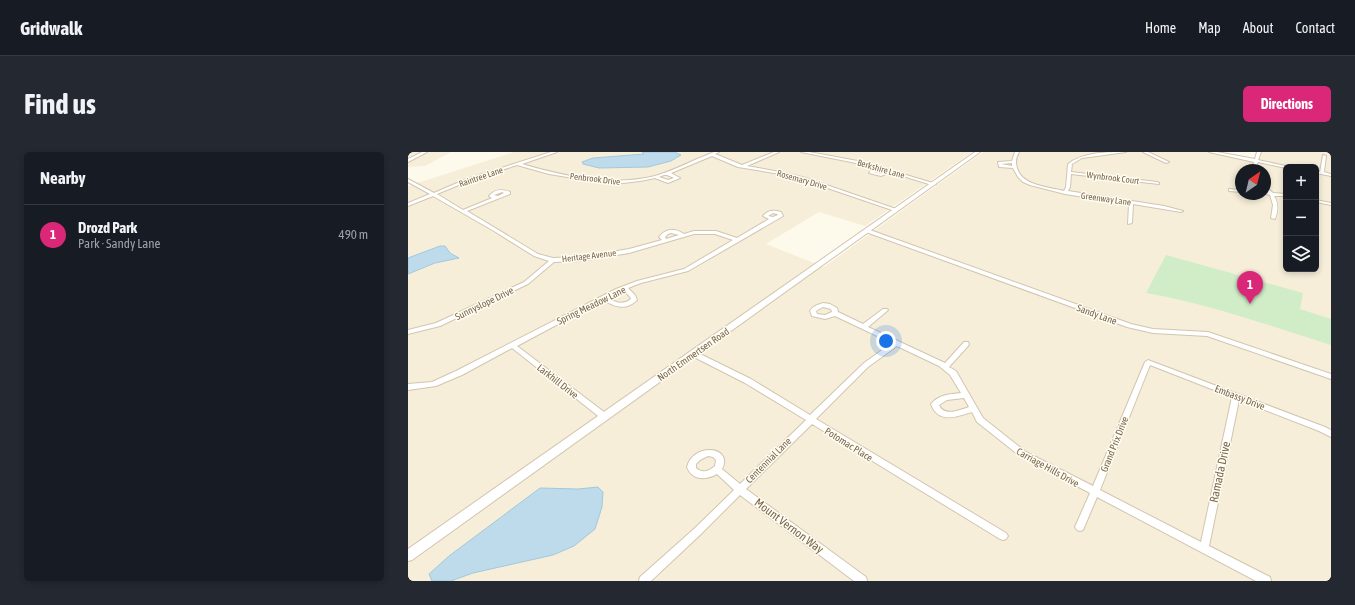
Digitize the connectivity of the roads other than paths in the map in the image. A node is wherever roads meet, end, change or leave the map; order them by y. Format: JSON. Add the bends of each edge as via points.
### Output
{"nodes":[{"id":1,"x":425,"y":152,"type":"edge"},
{"id":2,"x":555,"y":152,"type":"edge"},
{"id":3,"x":707,"y":152,"type":"edge"},
{"id":4,"x":717,"y":152,"type":"edge"},
{"id":5,"x":777,"y":152,"type":"edge"},
{"id":6,"x":803,"y":152,"type":"edge"},
{"id":7,"x":978,"y":152,"type":"edge"},
{"id":8,"x":1009,"y":152,"type":"edge"},
{"id":9,"x":1124,"y":152,"type":"edge"},
{"id":10,"x":1145,"y":152,"type":"edge"},
{"id":11,"x":1211,"y":152,"type":"edge"},
{"id":12,"x":1259,"y":152,"type":"edge"},
{"id":13,"x":1016,"y":153,"type":"edge"},
{"id":14,"x":712,"y":154,"type":"junction"},
{"id":15,"x":1324,"y":156,"type":"dead end"},
{"id":16,"x":408,"y":161,"type":"edge"},
{"id":17,"x":1256,"y":161,"type":"junction"},
{"id":18,"x":1013,"y":162,"type":"junction"},
{"id":19,"x":1167,"y":162,"type":"dead end"},
{"id":20,"x":517,"y":164,"type":"junction"},
{"id":21,"x":1255,"y":164,"type":"edge"},
{"id":22,"x":1283,"y":166,"type":"edge"},
{"id":23,"x":744,"y":167,"type":"junction"},
{"id":24,"x":876,"y":167,"type":"junction"},
{"id":25,"x":1014,"y":167,"type":"junction"},
{"id":26,"x":890,"y":171,"type":"junction"},
{"id":27,"x":666,"y":173,"type":"junction"},
{"id":28,"x":1069,"y":173,"type":"junction"},
{"id":29,"x":1319,"y":173,"type":"edge"},
{"id":30,"x":1322,"y":174,"type":"junction"},
{"id":31,"x":1331,"y":175,"type":"edge"},
{"id":32,"x":656,"y":177,"type":"junction"},
{"id":33,"x":408,"y":180,"type":"edge"},
{"id":34,"x":1157,"y":183,"type":"dead end"},
{"id":35,"x":934,"y":184,"type":"junction"},
{"id":36,"x":1232,"y":190,"type":"dead end"},
{"id":37,"x":1235,"y":190,"type":"edge"},
{"id":38,"x":1065,"y":193,"type":"junction"},
{"id":39,"x":1271,"y":194,"type":"joint"},
{"id":40,"x":434,"y":195,"type":"junction"},
{"id":41,"x":1283,"y":195,"type":"edge"},
{"id":42,"x":495,"y":198,"type":"dead end"},
{"id":43,"x":1319,"y":202,"type":"edge"},
{"id":44,"x":1131,"y":203,"type":"junction"},
{"id":45,"x":1331,"y":204,"type":"edge"},
{"id":46,"x":408,"y":205,"type":"edge"},
{"id":47,"x":897,"y":210,"type":"junction"},
{"id":48,"x":464,"y":211,"type":"junction"},
{"id":49,"x":1181,"y":211,"type":"dead end"},
{"id":50,"x":1273,"y":218,"type":"dead end"},
{"id":51,"x":773,"y":219,"type":"dead end"},
{"id":52,"x":1130,"y":223,"type":"dead end"},
{"id":53,"x":868,"y":231,"type":"junction"},
{"id":54,"x":738,"y":240,"type":"junction"},
{"id":55,"x":553,"y":260,"type":"junction"},
{"id":56,"x":625,"y":288,"type":"junction"},
{"id":57,"x":603,"y":298,"type":"junction"},
{"id":58,"x":885,"y":310,"type":"dead end"},
{"id":59,"x":835,"y":313,"type":"dead end"},
{"id":60,"x":864,"y":327,"type":"junction"},
{"id":61,"x":408,"y":332,"type":"edge"},
{"id":62,"x":896,"y":343,"type":"junction"},
{"id":63,"x":966,"y":344,"type":"dead end"},
{"id":64,"x":512,"y":345,"type":"junction"},
{"id":65,"x":694,"y":354,"type":"junction"},
{"id":66,"x":1148,"y":362,"type":"joint"},
{"id":67,"x":945,"y":367,"type":"junction"},
{"id":68,"x":1331,"y":376,"type":"edge"},
{"id":69,"x":408,"y":387,"type":"edge"},
{"id":70,"x":965,"y":395,"type":"junction"},
{"id":71,"x":1236,"y":396,"type":"junction"},
{"id":72,"x":974,"y":409,"type":"junction"},
{"id":73,"x":605,"y":417,"type":"junction"},
{"id":74,"x":810,"y":419,"type":"junction"},
{"id":75,"x":1331,"y":434,"type":"edge"},
{"id":76,"x":717,"y":469,"type":"dead end"},
{"id":77,"x":739,"y":489,"type":"junction"},
{"id":78,"x":1094,"y":492,"type":"junction"},
{"id":79,"x":1080,"y":527,"type":"dead end"},
{"id":80,"x":1003,"y":536,"type":"dead end"},
{"id":81,"x":1204,"y":549,"type":"junction"},
{"id":82,"x":408,"y":556,"type":"edge"},
{"id":83,"x":644,"y":581,"type":"edge"},
{"id":84,"x":862,"y":581,"type":"edge"},
{"id":85,"x":1266,"y":581,"type":"edge"}],
"edges":[{"from":1,"to":16,"type":"street"},
{"from":2,"to":20,"type":"street","name":"Raintree Lane"},
{"from":3,"to":14,"type":"street","name":"Rosemary Drive"},
{"from":4,"to":14,"type":"street","name":"Penbrook Drive"},
{"from":5,"to":23,"type":"street"},
{"from":6,"to":24,"type":"street","name":"Berkshire Lane"},
{"from":7,"to":35,"type":"street","name":"North Emmertsen Road"},
{"from":8,"to":13,"type":"street"},
{"from":9,"to":28,"type":"street","via":[[1081,157],[1070,164]]},
{"from":10,"to":19,"type":"street"},
{"from":11,"to":17,"type":"street"},
{"from":12,"to":17,"type":"street"},
{"from":13,"to":18,"type":"street"},
{"from":14,"to":23,"type":"street","name":"Rosemary Drive"},
{"from":14,"to":27,"type":"street","name":"Penbrook Drive"},
{"from":15,"to":30,"type":"street"},
{"from":17,"to":21,"type":"street"},
{"from":17,"to":22,"type":"street"},
{"from":18,"to":25,"type":"street"},
{"from":18,"to":25,"type":"street","via":[[999,163],[1003,167]]},
{"from":20,"to":32,"type":"street","name":"Penbrook Drive","via":[[546,173],[616,182]]},
{"from":20,"to":40,"type":"street","name":"Raintree Lane","via":[[465,181]]},
{"from":23,"to":47,"type":"street","name":"Rosemary Drive","via":[[780,172],[805,179]]},
{"from":24,"to":26,"type":"street","name":"Berkshire Lane"},
{"from":24,"to":26,"type":"street","via":[[870,173],[881,176]]},
{"from":25,"to":38,"type":"street","name":"Greenway Lane","via":[[1022,179],[1031,184]]},
{"from":26,"to":35,"type":"street","name":"Berkshire Lane"},
{"from":27,"to":32,"type":"street","name":"Penbrook Drive"},
{"from":27,"to":32,"type":"street","via":[[678,178],[668,182]]},
{"from":28,"to":34,"type":"street","name":"Wynbrook Court"},
{"from":28,"to":38,"type":"street"},
{"from":29,"to":30,"type":"street"},
{"from":30,"to":31,"type":"street"},
{"from":33,"to":40,"type":"street","name":"Heritage Avenue"},
{"from":35,"to":47,"type":"street","name":"North Emmertsen Road"},
{"from":36,"to":37,"type":"street"},
{"from":38,"to":44,"type":"street","name":"Greenway Lane"},
{"from":39,"to":41,"type":"street"},
{"from":39,"to":50,"type":"street","via":[[1276,204]]},
{"from":40,"to":46,"type":"street","name":"Raintree Lane"},
{"from":40,"to":48,"type":"street","name":"Heritage Avenue"},
{"from":42,"to":48,"type":"street"},
{"from":43,"to":45,"type":"street"},
{"from":44,"to":49,"type":"street","name":"Greenway Lane"},
{"from":44,"to":52,"type":"street"},
{"from":47,"to":53,"type":"street","name":"North Emmertsen Road"},
{"from":48,"to":55,"type":"street","name":"Heritage Avenue","via":[[536,255]]},
{"from":51,"to":54,"type":"street","name":"Spring Meadow Lane"},
{"from":53,"to":65,"type":"street","name":"North Emmertsen Road"},
{"from":53,"to":68,"type":"street","name":"Sandy Lane","via":[[1129,326],[1148,330],[1208,334]]},
{"from":54,"to":55,"type":"street","name":"Heritage Avenue","via":[[716,232],[699,232],[629,251],[581,259]]},
{"from":54,"to":56,"type":"street","name":"Spring Meadow Lane","via":[[686,270]]},
{"from":55,"to":61,"type":"street","name":"Sunnyslope Drive","via":[[526,283],[438,325]]},
{"from":56,"to":57,"type":"street","name":"Spring Meadow Lane"},
{"from":56,"to":57,"type":"street","via":[[634,300],[628,304],[618,306]]},
{"from":57,"to":64,"type":"street","name":"Spring Meadow Lane"},
{"from":58,"to":60,"type":"street"},
{"from":59,"to":60,"type":"street","name":"Carriage Hills Drive"},
{"from":60,"to":62,"type":"street","name":"Carriage Hills Drive"},
{"from":62,"to":67,"type":"street","name":"Carriage Hills Drive"},
{"from":62,"to":74,"type":"street","name":"Centennial Lane","via":[[866,365]]},
{"from":63,"to":67,"type":"street"},
{"from":64,"to":69,"type":"street","name":"Spring Meadow Lane","via":[[432,384]]},
{"from":64,"to":73,"type":"street","name":"Larkhill Drive"},
{"from":65,"to":73,"type":"street","name":"North Emmertsen Road"},
{"from":65,"to":74,"type":"street","name":"Potomac Place","via":[[748,381]]},
{"from":66,"to":71,"type":"street","name":"Embassy Drive"},
{"from":66,"to":78,"type":"street","name":"Grand Prix Drive"},
{"from":67,"to":70,"type":"street","name":"Carriage Hills Drive","via":[[953,373]]},
{"from":70,"to":72,"type":"street","name":"Carriage Hills Drive"},
{"from":70,"to":72,"type":"street","via":[[938,401],[935,404],[938,412],[949,416]]},
{"from":71,"to":75,"type":"street","name":"Embassy Drive"},
{"from":71,"to":81,"type":"street","name":"Ramada Drive"},
{"from":72,"to":78,"type":"street","name":"Carriage Hills Drive","via":[[980,420],[1023,454]]},
{"from":73,"to":82,"type":"street","name":"North Emmertsen Road"},
{"from":74,"to":77,"type":"street","name":"Centennial Lane"},
{"from":74,"to":80,"type":"street","name":"Potomac Place"},
{"from":76,"to":77,"type":"street","name":"Mount Vernon Way"},
{"from":77,"to":83,"type":"street","name":"Centennial Lane"},
{"from":77,"to":84,"type":"street","name":"Mount Vernon Way"},
{"from":78,"to":79,"type":"street","name":"Grand Prix Drive"},
{"from":78,"to":81,"type":"street","name":"Carriage Hills Drive"},
{"from":81,"to":85,"type":"street","name":"Carriage Hills Drive"}]}
